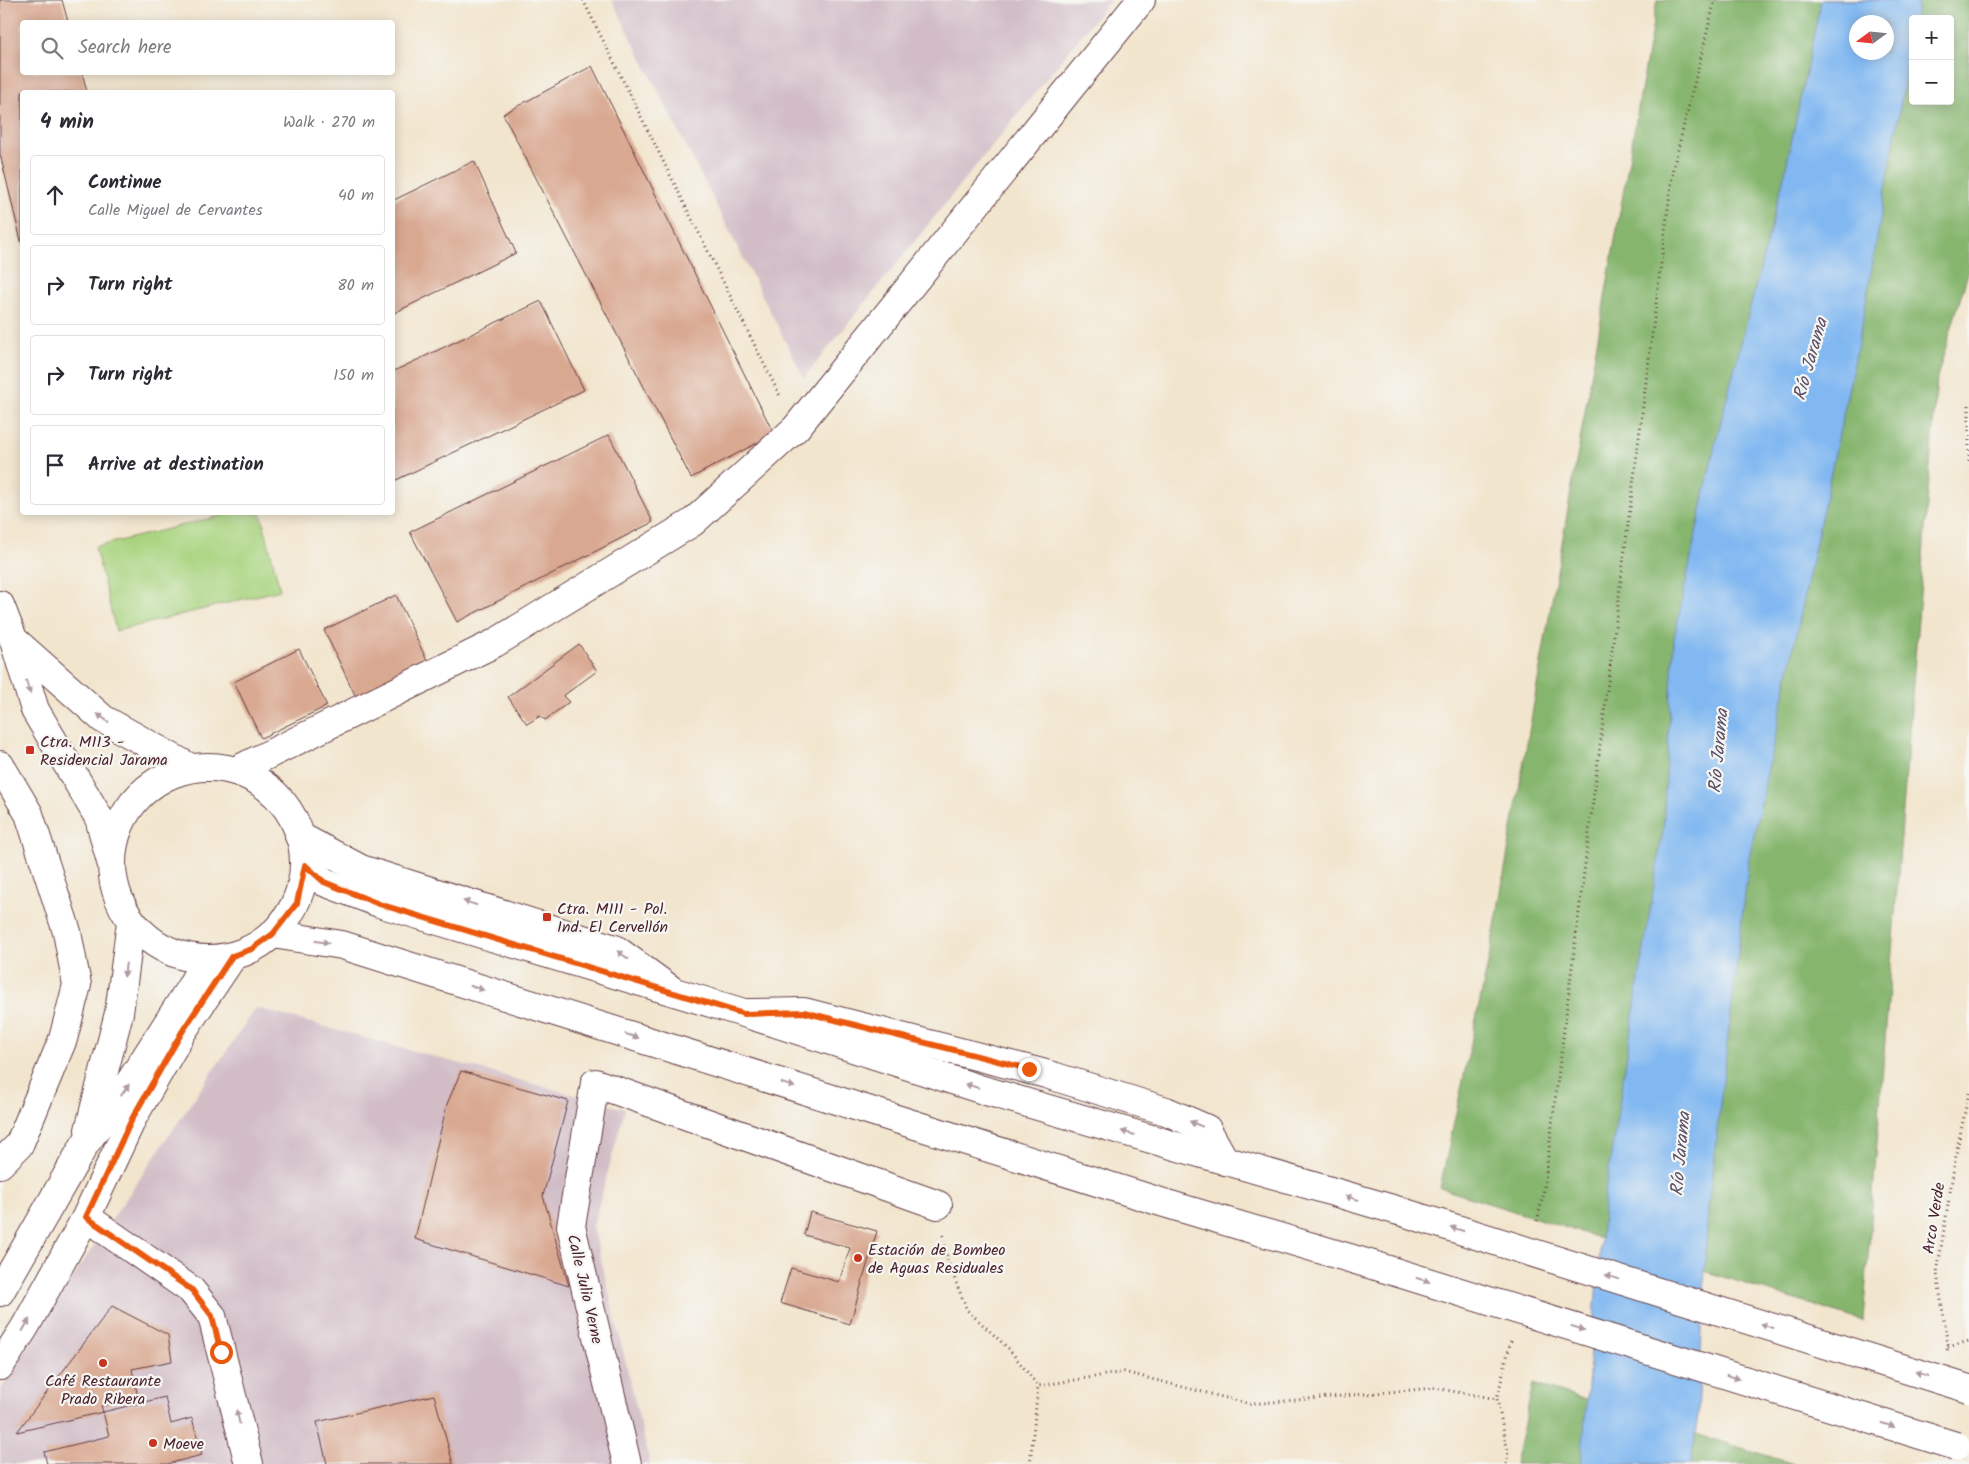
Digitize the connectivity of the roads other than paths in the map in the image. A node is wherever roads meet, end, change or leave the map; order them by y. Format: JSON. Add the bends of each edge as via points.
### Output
{"nodes":[{"id":1,"x":1141,"y":0,"type":"edge"},
{"id":2,"x":0,"y":604,"type":"edge"},
{"id":3,"x":14,"y":641,"type":"junction"},
{"id":4,"x":0,"y":765,"type":"edge"},
{"id":5,"x":191,"y":768,"type":"junction"},
{"id":6,"x":235,"y":771,"type":"junction"},
{"id":7,"x":299,"y":836,"type":"junction"},
{"id":8,"x":111,"y":862,"type":"junction"},
{"id":9,"x":305,"y":865,"type":"junction"},
{"id":10,"x":131,"y":922,"type":"junction"},
{"id":11,"x":273,"y":934,"type":"junction"},
{"id":12,"x":232,"y":956,"type":"junction"},
{"id":13,"x":206,"y":959,"type":"junction"},
{"id":14,"x":677,"y":994,"type":"junction"},
{"id":15,"x":86,"y":1144,"type":"junction"},
{"id":16,"x":0,"y":1164,"type":"edge"},
{"id":17,"x":938,"y":1205,"type":"road end"},
{"id":18,"x":86,"y":1217,"type":"junction"},
{"id":19,"x":0,"y":1292,"type":"edge"},
{"id":20,"x":0,"y":1366,"type":"edge"},
{"id":21,"x":1969,"y":1389,"type":"edge"},
{"id":22,"x":1962,"y":1448,"type":"edge"},
{"id":23,"x":241,"y":1462,"type":"edge"},
{"id":24,"x":627,"y":1464,"type":"edge"}],
"edges":[{"from":1,"to":6,"type":"main road","via":[[796,428],[693,522],[495,643]]},
{"from":2,"to":3,"type":"main road"},
{"from":5,"to":3,"type":"main road","one_way":true,"via":[[103,719]]},
{"from":3,"to":8,"type":"main road","one_way":true,"via":[[35,710],[100,818]]},
{"from":4,"to":16,"type":"main road","via":[[29,814],[67,932],[77,985],[62,1039],[19,1145]]},
{"from":5,"to":6,"type":"main road"},
{"from":5,"to":8,"type":"main road","via":[[163,776],[136,798],[118,828]]},
{"from":6,"to":7,"type":"main road","via":[[264,783],[285,807]]},
{"from":7,"to":9,"type":"main road"},
{"from":14,"to":7,"type":"main road","one_way":true,"via":[[615,949],[361,869]]},
{"from":8,"to":10,"type":"main road","via":[[116,894]]},
{"from":9,"to":11,"type":"main road","via":[[297,903]]},
{"from":9,"to":14,"type":"main road","via":[[324,882],[379,904]]},
{"from":10,"to":13,"type":"main road","via":[[157,945],[189,958]]},
{"from":10,"to":15,"type":"main road","one_way":true,"via":[[120,1013]]},
{"from":11,"to":12,"type":"main road","via":[[252,949]]},
{"from":11,"to":22,"type":"main road","one_way":true,"bridge":true,"via":[[342,946]]},
{"from":12,"to":13,"type":"main road"},
{"from":12,"to":18,"type":"main road","via":[[182,1032],[133,1117]]},
{"from":15,"to":13,"type":"main road","one_way":true,"via":[[126,1088]]},
{"from":21,"to":14,"type":"main road","one_way":true,"bridge":true,"via":[[1399,1211],[984,1090]]},
{"from":15,"to":19,"type":"main road"},
{"from":17,"to":24,"type":"main road","name":"Calle Julio Verne","via":[[595,1083],[571,1226]]},
{"from":20,"to":18,"type":"main road","one_way":true},
{"from":23,"to":18,"type":"main road","one_way":true,"via":[[212,1316],[192,1290]]}]}
